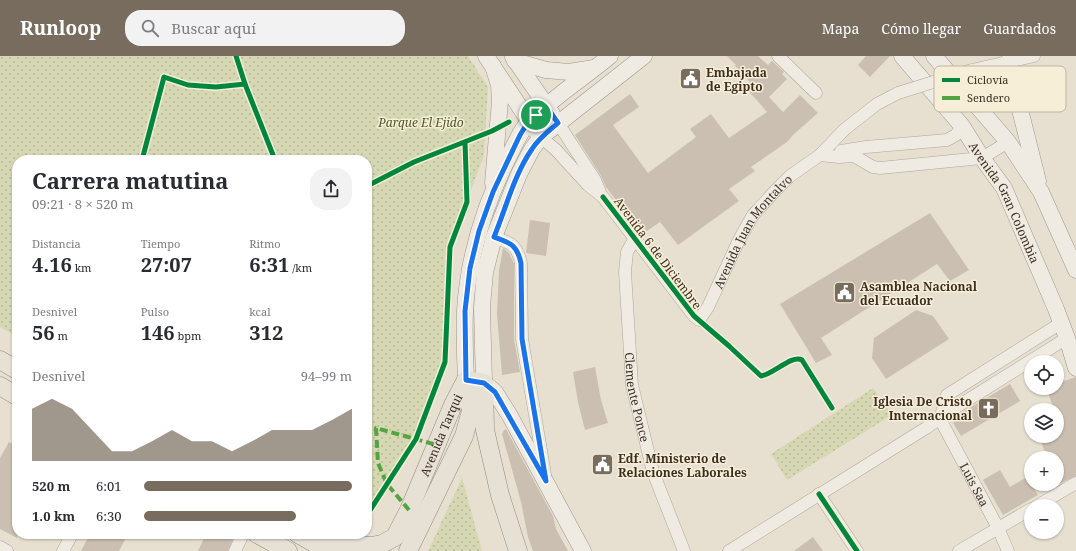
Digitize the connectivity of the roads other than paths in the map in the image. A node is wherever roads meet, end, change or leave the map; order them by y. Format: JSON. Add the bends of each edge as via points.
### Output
{"nodes":[{"id":1,"x":610,"y":56,"type":"edge"},
{"id":2,"x":644,"y":56,"type":"edge"},
{"id":3,"x":778,"y":56,"type":"edge"},
{"id":4,"x":902,"y":56,"type":"edge"},
{"id":5,"x":934,"y":56,"type":"edge"},
{"id":6,"x":1034,"y":56,"type":"edge"},
{"id":7,"x":514,"y":58,"type":"edge"},
{"id":8,"x":1007,"y":59,"type":"edge"},
{"id":9,"x":489,"y":61,"type":"edge"},
{"id":10,"x":943,"y":66,"type":"edge"},
{"id":11,"x":985,"y":66,"type":"edge"},
{"id":12,"x":596,"y":68,"type":"junction"},
{"id":13,"x":934,"y":82,"type":"edge"},
{"id":14,"x":816,"y":93,"type":"dead end"},
{"id":15,"x":934,"y":93,"type":"edge"},
{"id":16,"x":546,"y":106,"type":"junction"},
{"id":17,"x":950,"y":112,"type":"edge"},
{"id":18,"x":982,"y":112,"type":"edge"},
{"id":19,"x":1021,"y":112,"type":"edge"},
{"id":20,"x":528,"y":122,"type":"junction"},
{"id":21,"x":558,"y":123,"type":"junction"},
{"id":22,"x":962,"y":126,"type":"junction"},
{"id":23,"x":541,"y":138,"type":"junction"},
{"id":24,"x":1008,"y":142,"type":"junction"},
{"id":25,"x":820,"y":155,"type":"junction"},
{"id":26,"x":982,"y":158,"type":"junction"},
{"id":27,"x":493,"y":192,"type":"junction"},
{"id":28,"x":1041,"y":192,"type":"junction"},
{"id":29,"x":603,"y":197,"type":"junction"},
{"id":30,"x":494,"y":237,"type":"junction"},
{"id":31,"x":635,"y":238,"type":"junction"},
{"id":32,"x":1076,"y":270,"type":"edge"},
{"id":33,"x":699,"y":320,"type":"joint"},
{"id":34,"x":1064,"y":330,"type":"junction"},
{"id":35,"x":0,"y":360,"type":"edge"},
{"id":36,"x":12,"y":367,"type":"edge"},
{"id":37,"x":1076,"y":368,"type":"edge"},
{"id":38,"x":466,"y":380,"type":"junction"},
{"id":39,"x":484,"y":383,"type":"junction"},
{"id":40,"x":0,"y":386,"type":"edge"},
{"id":41,"x":12,"y":393,"type":"edge"},
{"id":42,"x":940,"y":419,"type":"junction"},
{"id":43,"x":485,"y":430,"type":"junction"},
{"id":44,"x":546,"y":481,"type":"junction"},
{"id":45,"x":1076,"y":483,"type":"edge"},
{"id":46,"x":819,"y":494,"type":"junction"},
{"id":47,"x":1049,"y":499,"type":"edge"},
{"id":48,"x":1024,"y":513,"type":"edge"},
{"id":49,"x":998,"y":528,"type":"junction"},
{"id":50,"x":69,"y":539,"type":"edge"},
{"id":51,"x":77,"y":539,"type":"edge"},
{"id":52,"x":241,"y":539,"type":"edge"},
{"id":53,"x":266,"y":539,"type":"edge"},
{"id":54,"x":307,"y":539,"type":"edge"},
{"id":55,"x":0,"y":547,"type":"edge"},
{"id":56,"x":322,"y":547,"type":"edge"},
{"id":57,"x":7,"y":551,"type":"edge"},
{"id":58,"x":63,"y":551,"type":"edge"},
{"id":59,"x":71,"y":551,"type":"edge"},
{"id":60,"x":235,"y":551,"type":"edge"},
{"id":61,"x":288,"y":551,"type":"edge"},
{"id":62,"x":408,"y":551,"type":"edge"},
{"id":63,"x":505,"y":551,"type":"edge"},
{"id":64,"x":518,"y":551,"type":"edge"},
{"id":65,"x":583,"y":551,"type":"edge"},
{"id":66,"x":684,"y":551,"type":"edge"},
{"id":67,"x":729,"y":551,"type":"edge"},
{"id":68,"x":857,"y":551,"type":"edge"},
{"id":69,"x":959,"y":551,"type":"edge"},
{"id":70,"x":1008,"y":551,"type":"edge"}],
"edges":[{"from":1,"to":12,"type":"main road","name":"Avenida Tarqui"},
{"from":2,"to":21,"type":"main road"},
{"from":3,"to":14,"type":"street"},
{"from":4,"to":15,"type":"main road","name":"Avenida Gran Colombia"},
{"from":5,"to":10,"type":"main road"},
{"from":6,"to":8,"type":"street","name":"Avenida Juan Montalvo"},
{"from":7,"to":12,"type":"main road","via":[[546,70],[568,72]]},
{"from":7,"to":16,"type":"main road","name":"Avenida 6 de Diciembre"},
{"from":8,"to":11,"type":"street","name":"Avenida Juan Montalvo","bridge":true},
{"from":9,"to":20,"type":"main road","name":"Avenida 6 de Diciembre"},
{"from":9,"to":27,"type":"main road","via":[[499,85],[500,101]]},
{"from":12,"to":16,"type":"main road","name":"Avenida Tarqui"},
{"from":13,"to":25,"type":"street","name":"Avenida Juan Montalvo","bridge":true,"via":[[898,93],[876,104],[845,129]]},
{"from":16,"to":20,"type":"main road","name":"Avenida Tarqui"},
{"from":16,"to":21,"type":"main road","name":"Avenida 6 de Diciembre"},
{"from":17,"to":22,"type":"main road","name":"Avenida Gran Colombia"},
{"from":18,"to":24,"type":"main road"},
{"from":19,"to":28,"type":"main road"},
{"from":20,"to":23,"type":"main road","name":"Avenida 6 de Diciembre"},
{"from":20,"to":27,"type":"main road","name":"Avenida Tarqui"},
{"from":21,"to":23,"type":"main road"},
{"from":21,"to":29,"type":"street","name":"Avenida 6 de Diciembre"},
{"from":22,"to":25,"type":"street","name":"Avenida Juan Montalvo","via":[[956,135],[947,140],[866,147]]},
{"from":22,"to":26,"type":"main road","name":"Avenida Gran Colombia"},
{"from":23,"to":29,"type":"street","name":"Avenida 6 de Diciembre"},
{"from":23,"to":30,"type":"main road","via":[[532,148],[519,174]]},
{"from":24,"to":26,"type":"street"},
{"from":24,"to":28,"type":"main road"},
{"from":25,"to":26,"type":"street","via":[[854,156],[873,167],[880,168]]},
{"from":25,"to":33,"type":"street","name":"Avenida Juan Montalvo","via":[[790,176],[753,215],[708,307]]},
{"from":26,"to":34,"type":"main road","name":"Avenida Gran Colombia","via":[[1004,188]]},
{"from":27,"to":38,"type":"main road","name":"Avenida Tarqui","via":[[479,231],[470,268],[465,311]]},
{"from":28,"to":32,"type":"main road"},
{"from":29,"to":31,"type":"street","name":"Avenida 6 de Diciembre"},
{"from":30,"to":39,"type":"main road","via":[[485,272],[482,307]]},
{"from":30,"to":44,"type":"street","via":[[509,242],[518,251],[521,263],[522,339]]},
{"from":31,"to":33,"type":"street","name":"Avenida 6 de Diciembre"},
{"from":31,"to":66,"type":"street","name":"Clemente Ponce","via":[[627,252],[624,272],[632,385],[653,472]]},
{"from":34,"to":37,"type":"main road","name":"Avenida Gran Colombia"},
{"from":34,"to":42,"type":"street"},
{"from":35,"to":36,"type":"main road"},
{"from":38,"to":39,"type":"main road"},
{"from":38,"to":56,"type":"main road","name":"Avenida Tarqui","via":[[395,537],[371,546]]},
{"from":38,"to":62,"type":"main road","via":[[471,411],[464,436]]},
{"from":39,"to":43,"type":"main road"},
{"from":39,"to":44,"type":"main road","via":[[495,392]]},
{"from":40,"to":41,"type":"main road"},
{"from":42,"to":46,"type":"street"},
{"from":42,"to":49,"type":"street","name":"Luis Saa"},
{"from":43,"to":63,"type":"main road","via":[[482,455],[484,481]]},
{"from":43,"to":64,"type":"main road","via":[[500,495]]},
{"from":44,"to":65,"type":"main road"},
{"from":45,"to":47,"type":"street"},
{"from":46,"to":67,"type":"street"},
{"from":46,"to":68,"type":"street"},
{"from":48,"to":49,"type":"street"},
{"from":49,"to":69,"type":"street"},
{"from":49,"to":70,"type":"street","name":"Luis Saa"},
{"from":50,"to":58,"type":"street"},
{"from":51,"to":59,"type":"street"},
{"from":52,"to":60,"type":"street"},
{"from":53,"to":61,"type":"main road"},
{"from":54,"to":56,"type":"main road"},
{"from":55,"to":57,"type":"street"}]}
